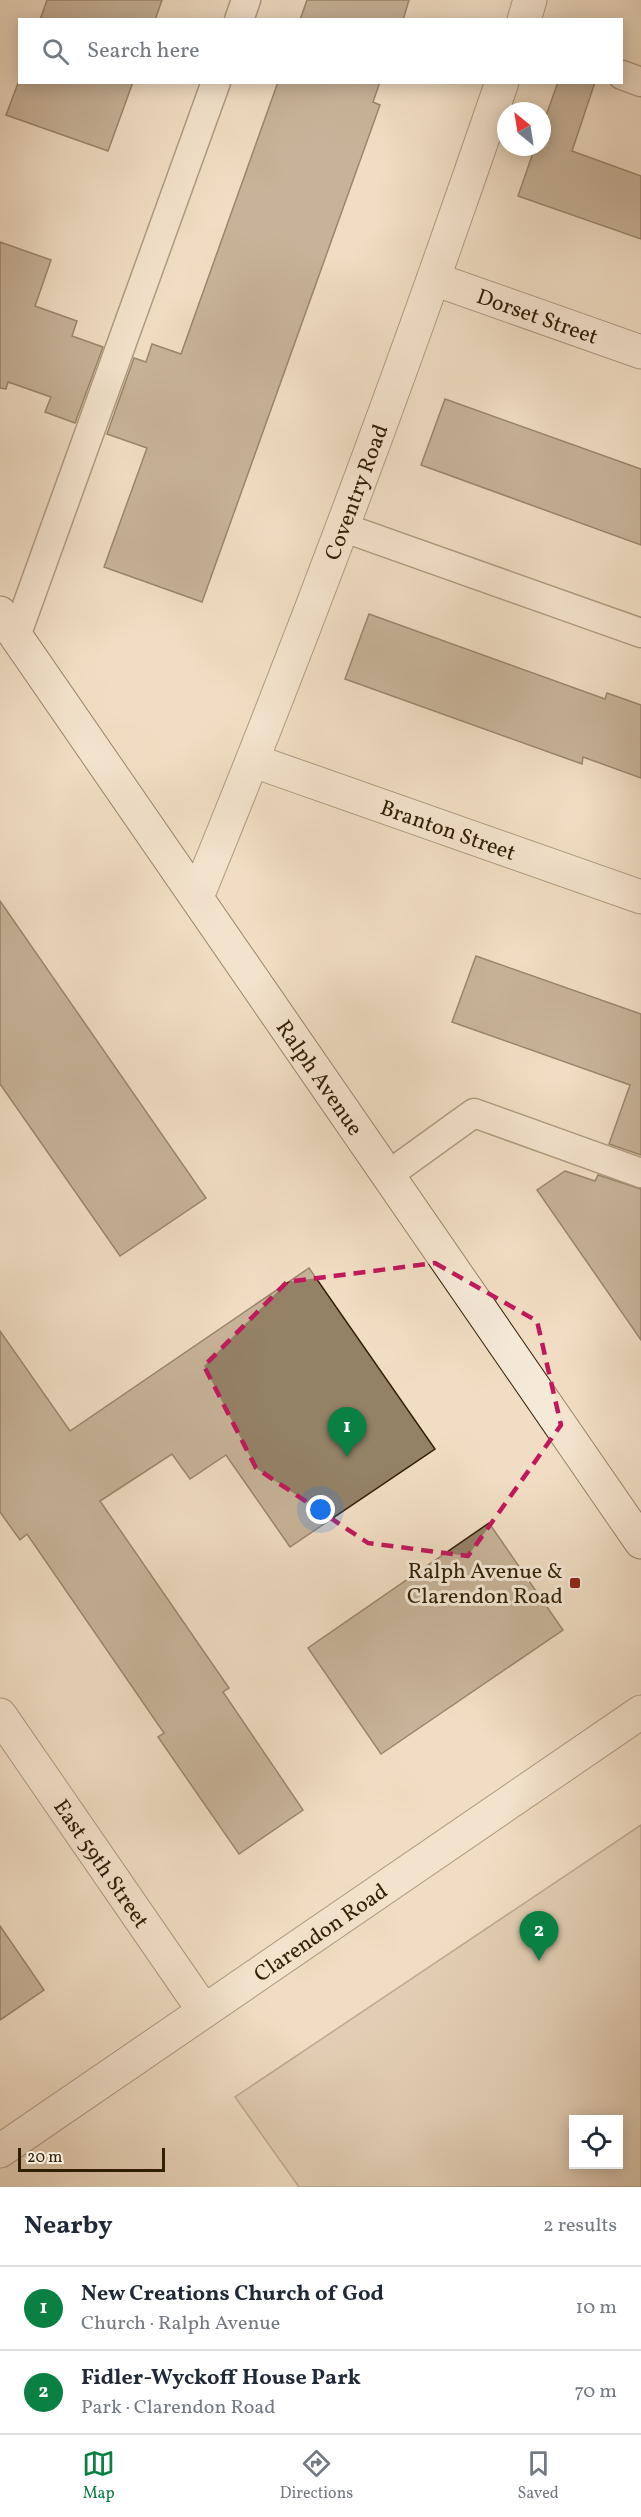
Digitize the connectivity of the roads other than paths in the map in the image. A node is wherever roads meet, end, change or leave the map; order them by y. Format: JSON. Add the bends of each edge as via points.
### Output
{"nodes":[{"id":1,"x":246,"y":0,"type":"edge"},
{"id":2,"x":530,"y":0,"type":"edge"},
{"id":3,"x":240,"y":18,"type":"edge"},
{"id":4,"x":525,"y":18,"type":"edge"},
{"id":5,"x":623,"y":76,"type":"edge"},
{"id":6,"x":641,"y":81,"type":"edge"},
{"id":7,"x":215,"y":84,"type":"edge"},
{"id":8,"x":501,"y":84,"type":"edge"},
{"id":9,"x":435,"y":279,"type":"junction"},
{"id":10,"x":641,"y":352,"type":"edge"},
{"id":11,"x":342,"y":527,"type":"junction"},
{"id":12,"x":8,"y":625,"type":"edge"},
{"id":13,"x":641,"y":633,"type":"edge"},
{"id":14,"x":254,"y":761,"type":"junction"},
{"id":15,"x":197,"y":897,"type":"junction"},
{"id":16,"x":641,"y":897,"type":"edge"},
{"id":17,"x":641,"y":1173,"type":"edge"},
{"id":18,"x":388,"y":1175,"type":"junction"},
{"id":19,"x":641,"y":1542,"type":"edge"},
{"id":20,"x":641,"y":1712,"type":"edge"},
{"id":21,"x":0,"y":1715,"type":"edge"},
{"id":22,"x":204,"y":2011,"type":"junction"},
{"id":23,"x":0,"y":2151,"type":"edge"}],
"edges":[{"from":1,"to":3,"type":"lane"},
{"from":2,"to":4,"type":"street"},
{"from":5,"to":6,"type":"lane"},
{"from":7,"to":12,"type":"lane"},
{"from":8,"to":9,"type":"street","name":"Coventry Road"},
{"from":9,"to":10,"type":"street","name":"Dorset Street"},
{"from":9,"to":11,"type":"street","name":"Coventry Road"},
{"from":11,"to":13,"type":"lane"},
{"from":11,"to":14,"type":"street","name":"Coventry Road"},
{"from":12,"to":15,"type":"street","name":"Ralph Avenue"},
{"from":14,"to":15,"type":"street","name":"Coventry Road"},
{"from":14,"to":16,"type":"street","name":"Branton Street"},
{"from":15,"to":18,"type":"street","name":"Ralph Avenue"},
{"from":17,"to":18,"type":"lane","via":[[474,1113]]},
{"from":18,"to":19,"type":"street","name":"Ralph Avenue"},
{"from":20,"to":22,"type":"street","name":"Clarendon Road"},
{"from":21,"to":22,"type":"street","name":"East 59th Street"},
{"from":22,"to":23,"type":"street","name":"Clarendon Road"}]}
